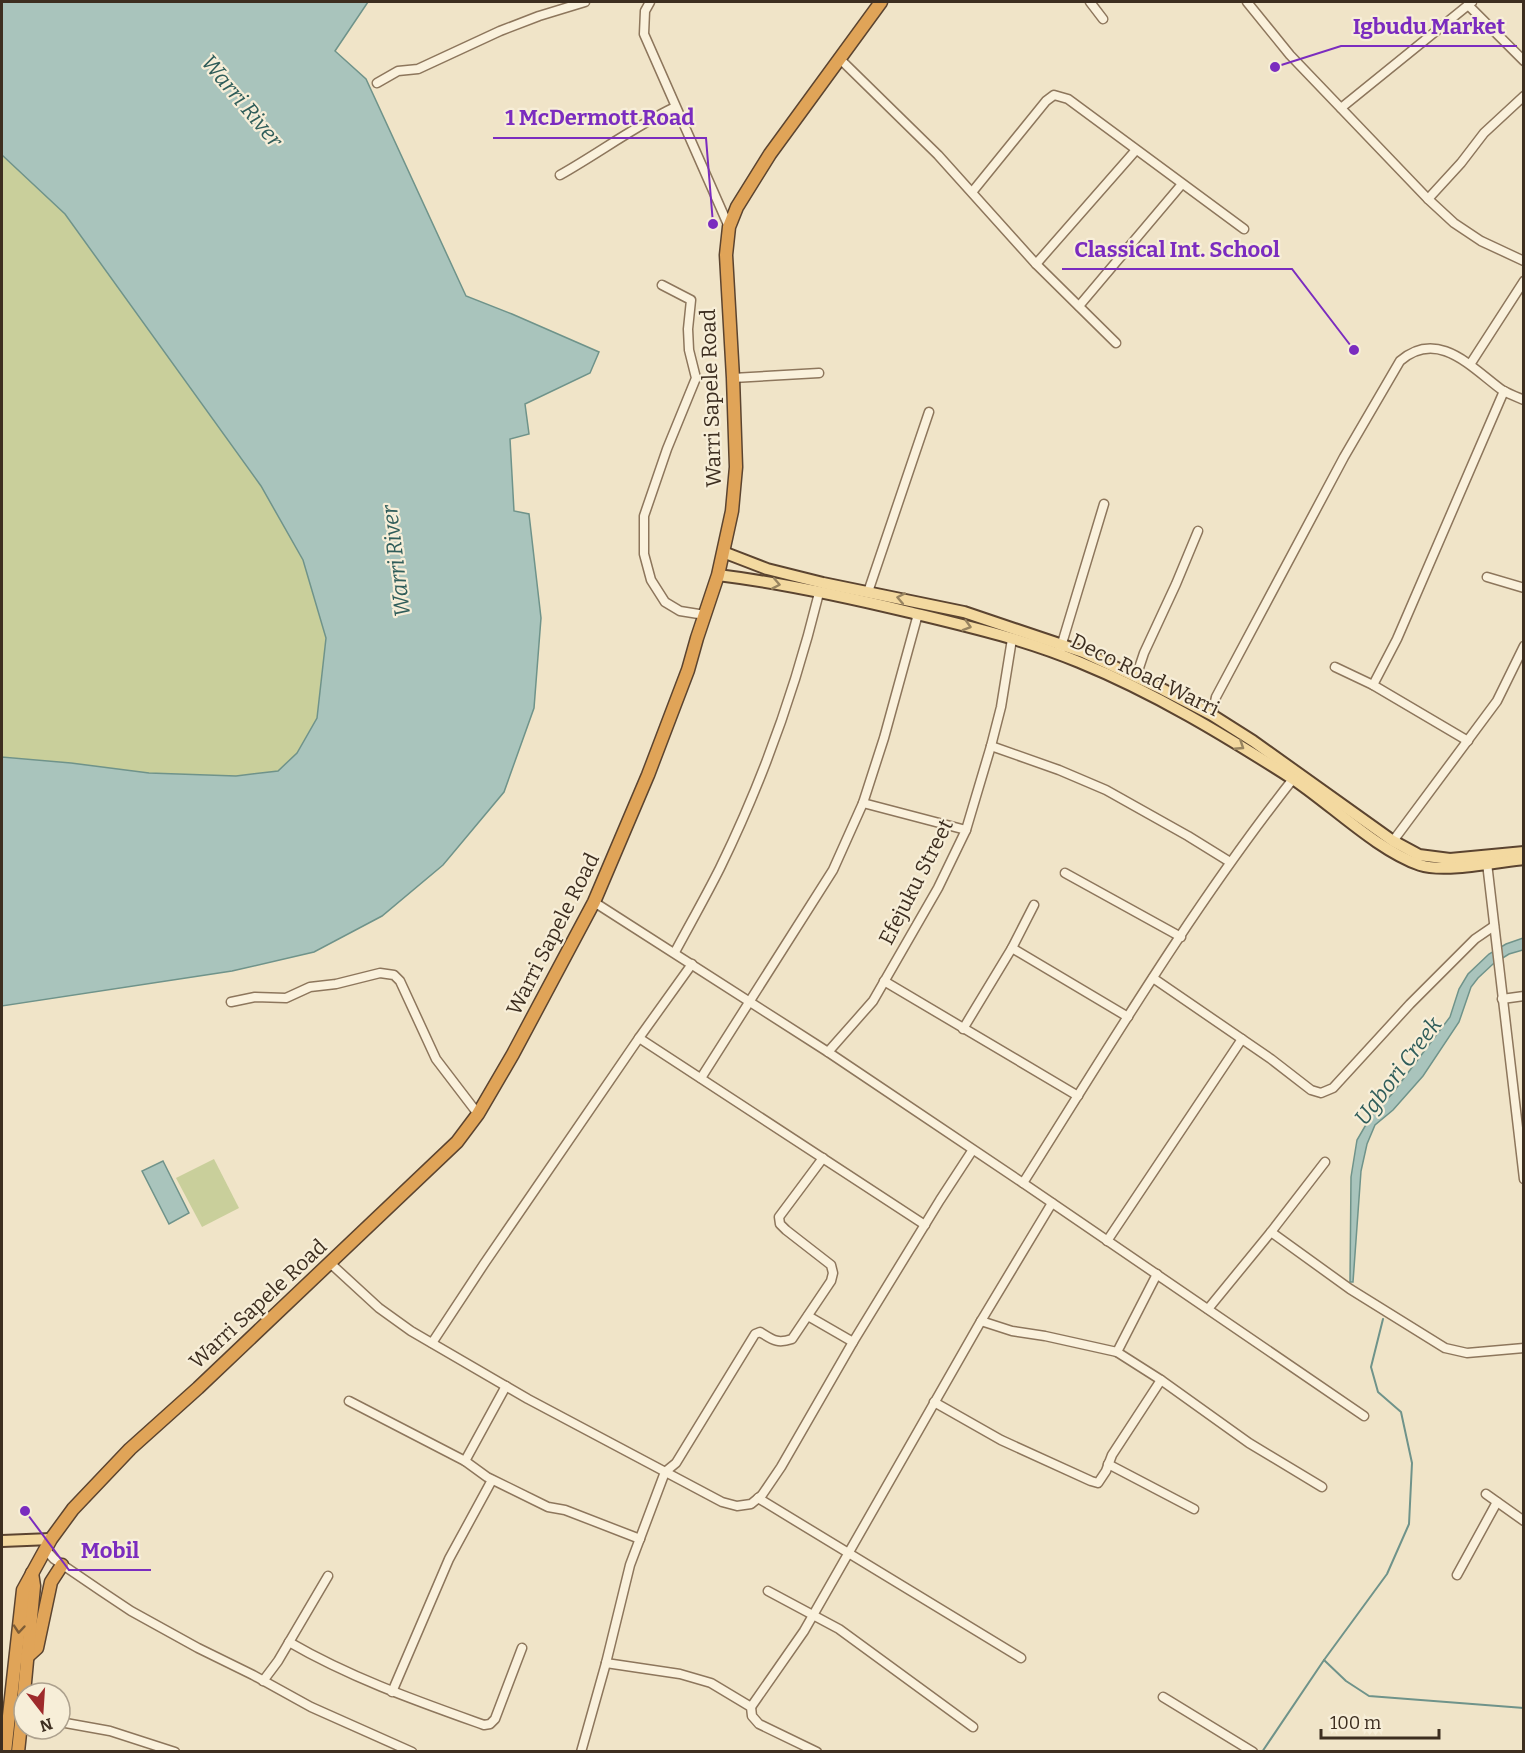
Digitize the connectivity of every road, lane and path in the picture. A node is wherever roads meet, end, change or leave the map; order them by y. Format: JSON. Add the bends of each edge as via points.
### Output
{"nodes":[{"id":1,"x":585,"y":2,"type":"edge"},
{"id":2,"x":650,"y":2,"type":"edge"},
{"id":3,"x":881,"y":2,"type":"edge"},
{"id":4,"x":1090,"y":2,"type":"edge"},
{"id":5,"x":1247,"y":2,"type":"edge"},
{"id":6,"x":1470,"y":3,"type":"edge"},
{"id":7,"x":1103,"y":19,"type":"dead end"},
{"id":8,"x":840,"y":59,"type":"junction"},
{"id":9,"x":1524,"y":61,"type":"edge"},
{"id":10,"x":377,"y":83,"type":"dead end"},
{"id":11,"x":1524,"y":96,"type":"edge"},
{"id":12,"x":675,"y":107,"type":"junction"},
{"id":13,"x":1341,"y":108,"type":"junction"},
{"id":14,"x":1136,"y":150,"type":"junction"},
{"id":15,"x":560,"y":175,"type":"dead end"},
{"id":16,"x":1182,"y":184,"type":"junction"},
{"id":17,"x":972,"y":191,"type":"junction"},
{"id":18,"x":1428,"y":199,"type":"junction"},
{"id":19,"x":729,"y":226,"type":"junction"},
{"id":20,"x":1244,"y":229,"type":"dead end"},
{"id":21,"x":1524,"y":261,"type":"edge"},
{"id":22,"x":1036,"y":264,"type":"junction"},
{"id":23,"x":1524,"y":281,"type":"edge"},
{"id":24,"x":663,"y":285,"type":"dead end"},
{"id":25,"x":1079,"y":306,"type":"junction"},
{"id":26,"x":1116,"y":343,"type":"dead end"},
{"id":27,"x":1471,"y":363,"type":"junction"},
{"id":28,"x":819,"y":372,"type":"dead end"},
{"id":29,"x":733,"y":378,"type":"junction"},
{"id":30,"x":1504,"y":391,"type":"junction"},
{"id":31,"x":1524,"y":400,"type":"edge"},
{"id":32,"x":929,"y":412,"type":"dead end"},
{"id":33,"x":1104,"y":504,"type":"dead end"},
{"id":34,"x":1198,"y":531,"type":"dead end"},
{"id":35,"x":723,"y":552,"type":"junction"},
{"id":36,"x":718,"y":576,"type":"junction"},
{"id":37,"x":1487,"y":577,"type":"dead end"},
{"id":38,"x":1524,"y":588,"type":"edge"},
{"id":39,"x":868,"y":592,"type":"junction"},
{"id":40,"x":819,"y":593,"type":"junction"},
{"id":41,"x":918,"y":614,"type":"junction"},
{"id":42,"x":705,"y":615,"type":"junction"},
{"id":43,"x":1012,"y":639,"type":"junction"},
{"id":44,"x":1524,"y":646,"type":"edge"},
{"id":45,"x":1060,"y":649,"type":"junction"},
{"id":46,"x":1520,"y":664,"type":"edge"},
{"id":47,"x":1335,"y":667,"type":"dead end"},
{"id":48,"x":1136,"y":677,"type":"junction"},
{"id":49,"x":1373,"y":685,"type":"junction"},
{"id":50,"x":1212,"y":716,"type":"junction"},
{"id":51,"x":1468,"y":741,"type":"junction"},
{"id":52,"x":991,"y":746,"type":"junction"},
{"id":53,"x":1293,"y":779,"type":"junction"},
{"id":54,"x":863,"y":803,"type":"junction"},
{"id":55,"x":966,"y":830,"type":"junction"},
{"id":56,"x":1393,"y":842,"type":"junction"},
{"id":57,"x":1524,"y":852,"type":"edge"},
{"id":58,"x":1524,"y":860,"type":"edge"},
{"id":59,"x":1230,"y":862,"type":"junction"},
{"id":60,"x":1487,"y":863,"type":"junction"},
{"id":61,"x":1065,"y":873,"type":"dead end"},
{"id":62,"x":594,"y":902,"type":"junction"},
{"id":63,"x":1034,"y":905,"type":"dead end"},
{"id":64,"x":1494,"y":926,"type":"junction"},
{"id":65,"x":1181,"y":937,"type":"junction"},
{"id":66,"x":1012,"y":948,"type":"junction"},
{"id":67,"x":675,"y":952,"type":"junction"},
{"id":68,"x":692,"y":964,"type":"junction"},
{"id":69,"x":1153,"y":978,"type":"junction"},
{"id":70,"x":884,"y":981,"type":"junction"},
{"id":71,"x":1524,"y":996,"type":"edge"},
{"id":72,"x":1502,"y":999,"type":"junction"},
{"id":73,"x":749,"y":1001,"type":"junction"},
{"id":74,"x":231,"y":1002,"type":"dead end"},
{"id":75,"x":1128,"y":1017,"type":"junction"},
{"id":76,"x":963,"y":1029,"type":"junction"},
{"id":77,"x":639,"y":1038,"type":"junction"},
{"id":78,"x":1242,"y":1039,"type":"junction"},
{"id":79,"x":828,"y":1052,"type":"junction"},
{"id":80,"x":701,"y":1078,"type":"junction"},
{"id":81,"x":1524,"y":1088,"type":"edge"},
{"id":82,"x":1513,"y":1089,"type":"junction"},
{"id":83,"x":1078,"y":1096,"type":"junction"},
{"id":84,"x":478,"y":1114,"type":"junction"},
{"id":85,"x":972,"y":1151,"type":"junction"},
{"id":86,"x":823,"y":1158,"type":"junction"},
{"id":87,"x":1325,"y":1162,"type":"dead end"},
{"id":88,"x":1524,"y":1179,"type":"edge"},
{"id":89,"x":1023,"y":1183,"type":"junction"},
{"id":90,"x":1052,"y":1203,"type":"junction"},
{"id":91,"x":925,"y":1225,"type":"junction"},
{"id":92,"x":1271,"y":1232,"type":"junction"},
{"id":93,"x":1107,"y":1241,"type":"junction"},
{"id":94,"x":330,"y":1263,"type":"junction"},
{"id":95,"x":1157,"y":1274,"type":"junction"},
{"id":96,"x":1208,"y":1309,"type":"junction"},
{"id":97,"x":808,"y":1316,"type":"junction"},
{"id":98,"x":981,"y":1321,"type":"junction"},
{"id":99,"x":853,"y":1342,"type":"junction"},
{"id":100,"x":432,"y":1343,"type":"junction"},
{"id":101,"x":1524,"y":1348,"type":"edge"},
{"id":102,"x":1117,"y":1352,"type":"junction"},
{"id":103,"x":1161,"y":1380,"type":"junction"},
{"id":104,"x":506,"y":1386,"type":"junction"},
{"id":105,"x":349,"y":1401,"type":"dead end"},
{"id":106,"x":934,"y":1402,"type":"junction"},
{"id":107,"x":1364,"y":1416,"type":"dead end"},
{"id":108,"x":465,"y":1461,"type":"junction"},
{"id":109,"x":1108,"y":1464,"type":"junction"},
{"id":110,"x":665,"y":1472,"type":"junction"},
{"id":111,"x":492,"y":1480,"type":"junction"},
{"id":112,"x":1322,"y":1487,"type":"dead end"},
{"id":113,"x":1486,"y":1494,"type":"dead end"},
{"id":114,"x":758,"y":1498,"type":"junction"},
{"id":115,"x":1497,"y":1502,"type":"junction"},
{"id":116,"x":1194,"y":1509,"type":"dead end"},
{"id":117,"x":1524,"y":1521,"type":"edge"},
{"id":118,"x":640,"y":1539,"type":"junction"},
{"id":119,"x":2,"y":1541,"type":"edge"},
{"id":120,"x":48,"y":1544,"type":"junction"},
{"id":121,"x":848,"y":1554,"type":"junction"},
{"id":122,"x":62,"y":1565,"type":"junction"},
{"id":123,"x":32,"y":1573,"type":"junction"},
{"id":124,"x":1457,"y":1575,"type":"dead end"},
{"id":125,"x":328,"y":1576,"type":"dead end"},
{"id":126,"x":768,"y":1591,"type":"dead end"},
{"id":127,"x":813,"y":1614,"type":"junction"},
{"id":128,"x":290,"y":1642,"type":"junction"},
{"id":129,"x":522,"y":1648,"type":"dead end"},
{"id":130,"x":26,"y":1658,"type":"junction"},
{"id":131,"x":1022,"y":1658,"type":"dead end"},
{"id":132,"x":606,"y":1663,"type":"junction"},
{"id":133,"x":21,"y":1681,"type":"edge"},
{"id":134,"x":23,"y":1681,"type":"edge"},
{"id":135,"x":263,"y":1681,"type":"junction"},
{"id":136,"x":392,"y":1692,"type":"junction"},
{"id":137,"x":1163,"y":1696,"type":"dead end"},
{"id":138,"x":751,"y":1707,"type":"junction"},
{"id":139,"x":72,"y":1724,"type":"edge"},
{"id":140,"x":12,"y":1727,"type":"edge"},
{"id":141,"x":973,"y":1727,"type":"dead end"},
{"id":142,"x":5,"y":1752,"type":"edge"},
{"id":143,"x":176,"y":1752,"type":"edge"},
{"id":144,"x":412,"y":1752,"type":"edge"},
{"id":145,"x":581,"y":1752,"type":"edge"},
{"id":146,"x":818,"y":1752,"type":"edge"},
{"id":147,"x":1253,"y":1752,"type":"edge"}],
"edges":[{"from":1,"to":10,"type":"street","via":[[500,31],[418,69],[398,71]]},
{"from":2,"to":12,"type":"street","via":[[645,11],[644,34]]},
{"from":3,"to":8,"type":"highway","name":"Warri Sapele Road"},
{"from":4,"to":7,"type":"street"},
{"from":5,"to":13,"type":"street"},
{"from":6,"to":9,"type":"street"},
{"from":6,"to":13,"type":"street"},
{"from":8,"to":17,"type":"street"},
{"from":8,"to":19,"type":"highway","name":"Warri Sapele Road","via":[[770,154]]},
{"from":11,"to":18,"type":"street","via":[[1484,133]]},
{"from":12,"to":15,"type":"street"},
{"from":12,"to":19,"type":"street"},
{"from":13,"to":18,"type":"street"},
{"from":14,"to":16,"type":"street"},
{"from":14,"to":17,"type":"street","via":[[1068,99],[1054,95]]},
{"from":14,"to":22,"type":"street"},
{"from":16,"to":20,"type":"street"},
{"from":16,"to":25,"type":"street"},
{"from":17,"to":22,"type":"street"},
{"from":18,"to":21,"type":"street","via":[[1481,241]]},
{"from":19,"to":29,"type":"highway","name":"Warri Sapele Road","via":[[726,255]]},
{"from":22,"to":25,"type":"street"},
{"from":23,"to":27,"type":"street"},
{"from":24,"to":42,"type":"street","via":[[691,300],[689,350],[696,378],[644,516],[644,554],[651,580],[665,602],[680,611]]},
{"from":25,"to":26,"type":"street"},
{"from":27,"to":30,"type":"street"},
{"from":27,"to":50,"type":"street","via":[[1421,348],[1394,368],[1216,698]]},
{"from":28,"to":29,"type":"street"},
{"from":29,"to":35,"type":"highway","name":"Warri Sapele Road","via":[[736,467]]},
{"from":30,"to":31,"type":"street"},
{"from":30,"to":49,"type":"street","via":[[1397,639]]},
{"from":32,"to":39,"type":"street"},
{"from":33,"to":45,"type":"street"},
{"from":34,"to":48,"type":"street"},
{"from":35,"to":36,"type":"highway","name":"Warri Sapele Road"},
{"from":35,"to":39,"type":"main road","name":"Deco Road Warri","via":[[767,569]]},
{"from":36,"to":40,"type":"main road","name":"Deco Road Warri","one_way":true},
{"from":36,"to":42,"type":"highway","name":"Warri Sapele Road"},
{"from":37,"to":38,"type":"street"},
{"from":45,"to":39,"type":"main road","name":"Deco Road Warri","one_way":true,"via":[[964,612]]},
{"from":40,"to":41,"type":"main road","name":"Deco Road Warri"},
{"from":40,"to":67,"type":"street","via":[[782,718],[753,793]]},
{"from":41,"to":43,"type":"main road","name":"Deco Road Warri","one_way":true},
{"from":41,"to":54,"type":"street"},
{"from":42,"to":62,"type":"highway","name":"Warri Sapele Road","via":[[648,775]]},
{"from":43,"to":45,"type":"main road","name":"Deco Road Warri"},
{"from":43,"to":52,"type":"street","name":"Efejuku Street"},
{"from":44,"to":46,"type":"street"},
{"from":45,"to":48,"type":"main road","name":"Deco Road Warri"},
{"from":45,"to":53,"type":"main road","name":"Deco Road Warri","one_way":true,"via":[[1207,724]]},
{"from":46,"to":51,"type":"street"},
{"from":47,"to":49,"type":"street"},
{"from":48,"to":50,"type":"main road","name":"Deco Road Warri"},
{"from":49,"to":51,"type":"street"},
{"from":50,"to":56,"type":"main road","name":"Deco Road Warri"},
{"from":51,"to":56,"type":"street"},
{"from":52,"to":55,"type":"street","name":"Efejuku Street"},
{"from":52,"to":59,"type":"street","via":[[1106,790]]},
{"from":53,"to":59,"type":"street"},
{"from":53,"to":60,"type":"main road","name":"Deco Road Warri","via":[[1381,845],[1420,865],[1441,868]]},
{"from":54,"to":55,"type":"street"},
{"from":54,"to":73,"type":"street","via":[[833,870]]},
{"from":55,"to":70,"type":"street","name":"Efejuku Street","via":[[938,888]]},
{"from":56,"to":57,"type":"main road","name":"Deco Road Warri","via":[[1419,855],[1450,859]]},
{"from":58,"to":60,"type":"main road","name":"Deco Road Warri"},
{"from":59,"to":65,"type":"street"},
{"from":60,"to":64,"type":"street"},
{"from":61,"to":65,"type":"street"},
{"from":62,"to":67,"type":"street"},
{"from":62,"to":84,"type":"highway","name":"Warri Sapele Road"},
{"from":63,"to":66,"type":"street"},
{"from":64,"to":72,"type":"street"},
{"from":64,"to":78,"type":"street","via":[[1475,939],[1329,1091],[1311,1090]]},
{"from":65,"to":69,"type":"street"},
{"from":66,"to":75,"type":"street"},
{"from":66,"to":76,"type":"street"},
{"from":67,"to":68,"type":"street"},
{"from":68,"to":73,"type":"street"},
{"from":68,"to":77,"type":"street"},
{"from":69,"to":75,"type":"street"},
{"from":69,"to":78,"type":"street"},
{"from":70,"to":76,"type":"street"},
{"from":70,"to":79,"type":"street","name":"Efejuku Street","via":[[873,1000]]},
{"from":71,"to":72,"type":"street"},
{"from":72,"to":82,"type":"street"},
{"from":73,"to":79,"type":"street"},
{"from":73,"to":80,"type":"street"},
{"from":74,"to":84,"type":"street","via":[[255,997],[286,998],[310,987],[380,973],[394,975],[436,1059]]},
{"from":75,"to":83,"type":"street"},
{"from":76,"to":83,"type":"street"},
{"from":77,"to":80,"type":"street"},
{"from":77,"to":100,"type":"street"},
{"from":78,"to":93,"type":"street"},
{"from":79,"to":85,"type":"street"},
{"from":80,"to":86,"type":"street"},
{"from":81,"to":82,"type":"street"},
{"from":82,"to":88,"type":"street"},
{"from":83,"to":89,"type":"street"},
{"from":84,"to":94,"type":"highway","name":"Warri Sapele Road","via":[[457,1142]]},
{"from":85,"to":89,"type":"street"},
{"from":85,"to":91,"type":"street"},
{"from":86,"to":91,"type":"street"},
{"from":86,"to":97,"type":"street","via":[[779,1217],[786,1230],[831,1265],[831,1281]]},
{"from":87,"to":92,"type":"street"},
{"from":89,"to":90,"type":"street"},
{"from":90,"to":93,"type":"street"},
{"from":90,"to":98,"type":"street"},
{"from":91,"to":99,"type":"street"},
{"from":92,"to":96,"type":"street"},
{"from":92,"to":101,"type":"street","via":[[1350,1289],[1444,1348],[1467,1353]]},
{"from":93,"to":95,"type":"street"},
{"from":94,"to":100,"type":"street","via":[[379,1308]]},
{"from":94,"to":120,"type":"highway","name":"Warri Sapele Road","via":[[130,1449],[73,1509]]},
{"from":95,"to":96,"type":"street"},
{"from":95,"to":102,"type":"street"},
{"from":96,"to":107,"type":"street"},
{"from":97,"to":99,"type":"street"},
{"from":97,"to":110,"type":"street","via":[[792,1339],[782,1343],[760,1332],[755,1334],[676,1463]]},
{"from":98,"to":102,"type":"street"},
{"from":98,"to":106,"type":"street"},
{"from":99,"to":114,"type":"street"},
{"from":100,"to":104,"type":"street"},
{"from":102,"to":103,"type":"street"},
{"from":103,"to":109,"type":"street"},
{"from":103,"to":112,"type":"street","via":[[1249,1443]]},
{"from":104,"to":108,"type":"street"},
{"from":104,"to":110,"type":"street"},
{"from":105,"to":108,"type":"street"},
{"from":106,"to":109,"type":"street","via":[[1001,1440],[1091,1481],[1101,1480]]},
{"from":106,"to":121,"type":"street"},
{"from":108,"to":111,"type":"street"},
{"from":109,"to":116,"type":"street"},
{"from":110,"to":114,"type":"street","via":[[722,1502],[737,1506],[751,1504]]},
{"from":110,"to":118,"type":"street"},
{"from":111,"to":118,"type":"street","via":[[548,1507]]},
{"from":111,"to":136,"type":"street","via":[[449,1559]]},
{"from":113,"to":115,"type":"street"},
{"from":114,"to":121,"type":"street"},
{"from":115,"to":117,"type":"street"},
{"from":115,"to":124,"type":"street"},
{"from":118,"to":132,"type":"street"},
{"from":119,"to":120,"type":"main road"},
{"from":120,"to":122,"type":"street"},
{"from":120,"to":123,"type":"highway","name":"Warri Sapele Road"},
{"from":121,"to":127,"type":"street"},
{"from":121,"to":131,"type":"street"},
{"from":122,"to":130,"type":"highway","via":[[51,1582],[37,1648]]},
{"from":122,"to":135,"type":"street","via":[[131,1611]]},
{"from":123,"to":130,"type":"highway"},
{"from":123,"to":133,"type":"highway","name":"Warri Sapele Road","one_way":true,"via":[[23,1590]]},
{"from":125,"to":128,"type":"street"},
{"from":126,"to":127,"type":"street"},
{"from":127,"to":138,"type":"street"},
{"from":127,"to":141,"type":"street"},
{"from":128,"to":135,"type":"street"},
{"from":128,"to":136,"type":"street"},
{"from":129,"to":136,"type":"street","via":[[490,1724]]},
{"from":130,"to":134,"type":"highway"},
{"from":132,"to":138,"type":"street","via":[[680,1674],[711,1683]]},
{"from":132,"to":145,"type":"street"},
{"from":135,"to":144,"type":"street"},
{"from":137,"to":147,"type":"street"},
{"from":138,"to":146,"type":"street","via":[[759,1724]]},
{"from":139,"to":143,"type":"street","via":[[110,1731]]},
{"from":140,"to":142,"type":"highway","name":"Warri Sapele Road"}]}
